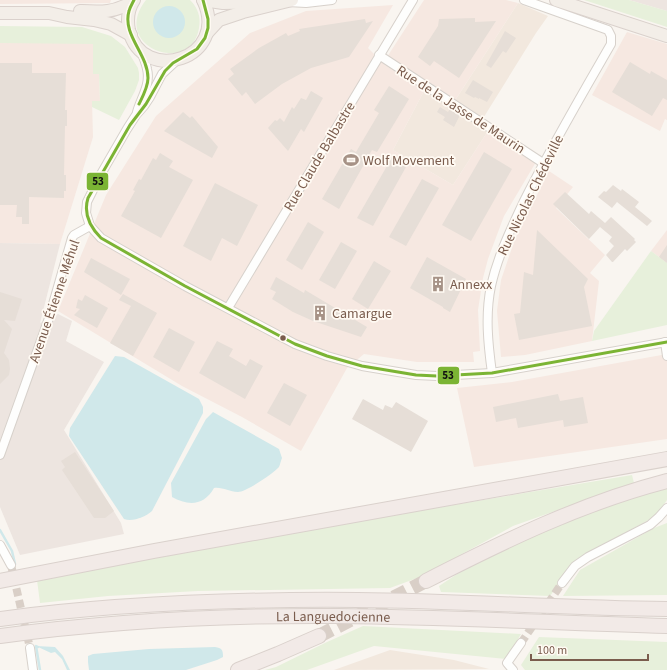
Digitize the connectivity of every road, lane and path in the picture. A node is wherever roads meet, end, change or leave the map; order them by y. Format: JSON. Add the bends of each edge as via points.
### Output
{"nodes":[{"id":1,"x":203,"y":0,"type":"edge"},
{"id":2,"x":332,"y":0,"type":"edge"},
{"id":3,"x":524,"y":0,"type":"edge"},
{"id":4,"x":556,"y":0,"type":"edge"},
{"id":5,"x":133,"y":1,"type":"edge"},
{"id":6,"x":287,"y":1,"type":"edge"},
{"id":7,"x":409,"y":1,"type":"edge"},
{"id":8,"x":0,"y":13,"type":"edge"},
{"id":9,"x":49,"y":13,"type":"junction"},
{"id":10,"x":207,"y":33,"type":"junction"},
{"id":11,"x":131,"y":35,"type":"junction"},
{"id":12,"x":667,"y":36,"type":"edge"},
{"id":13,"x":141,"y":51,"type":"junction"},
{"id":14,"x":379,"y":55,"type":"junction"},
{"id":15,"x":176,"y":61,"type":"junction"},
{"id":16,"x":136,"y":115,"type":"junction"},
{"id":17,"x":543,"y":163,"type":"junction"},
{"id":18,"x":90,"y":226,"type":"junction"},
{"id":19,"x":228,"y":308,"type":"junction"},
{"id":20,"x":666,"y":342,"type":"edge"},
{"id":21,"x":667,"y":356,"type":"edge"},
{"id":22,"x":492,"y":373,"type":"junction"},
{"id":23,"x":0,"y":455,"type":"edge"},
{"id":24,"x":667,"y":460,"type":"edge"},
{"id":25,"x":667,"y":480,"type":"edge"},
{"id":26,"x":667,"y":508,"type":"edge"},
{"id":27,"x":0,"y":546,"type":"edge"},
{"id":28,"x":11,"y":565,"type":"tunnel mouth"},
{"id":29,"x":0,"y":581,"type":"edge"},
{"id":30,"x":426,"y":581,"type":"tunnel mouth"},
{"id":31,"x":562,"y":583,"type":"tunnel mouth"},
{"id":32,"x":667,"y":609,"type":"edge"},
{"id":33,"x":0,"y":619,"type":"edge"},
{"id":34,"x":667,"y":626,"type":"edge"},
{"id":35,"x":0,"y":636,"type":"edge"},
{"id":36,"x":319,"y":636,"type":"tunnel mouth"},
{"id":37,"x":521,"y":644,"type":"tunnel mouth"},
{"id":38,"x":30,"y":648,"type":"tunnel mouth"},
{"id":39,"x":33,"y":670,"type":"edge"},
{"id":40,"x":238,"y":670,"type":"edge"},
{"id":41,"x":513,"y":670,"type":"edge"}],
"edges":[{"from":1,"to":6,"type":"main road","via":[[223,3]]},
{"from":1,"to":10,"type":"main road","via":[[209,19]]},
{"from":2,"to":6,"type":"street","via":[[306,3]]},
{"from":3,"to":17,"type":"street","name":"Rue Nicolas Chédeville","via":[[608,30],[611,36],[611,44]]},
{"from":4,"to":12,"type":"main road"},
{"from":5,"to":9,"type":"main road","via":[[111,11]]},
{"from":5,"to":11,"type":"main road","via":[[128,25]]},
{"from":6,"to":10,"type":"main road","via":[[219,20]]},
{"from":7,"to":14,"type":"street","name":"Rue Claude Balbastre"},
{"from":8,"to":9,"type":"main road"},
{"from":9,"to":11,"type":"main road","via":[[100,21]]},
{"from":10,"to":15,"type":"main road","via":[[197,50]]},
{"from":11,"to":13,"type":"main road"},
{"from":13,"to":15,"type":"main road","via":[[155,59]]},
{"from":13,"to":16,"type":"street","name":"Avenue Étienne Méhul","via":[[148,76]]},
{"from":14,"to":17,"type":"street","name":"Rue de la Jasse de Maurin"},
{"from":14,"to":19,"type":"street","name":"Rue Claude Balbastre"},
{"from":15,"to":16,"type":"street","name":"Avenue Étienne Méhul","via":[[162,74],[147,102]]},
{"from":16,"to":18,"type":"street","name":"Avenue Étienne Méhul","via":[[87,202],[86,213]]},
{"from":17,"to":22,"type":"street","name":"Rue Nicolas Chédeville","via":[[505,240],[491,286],[487,322]]},
{"from":18,"to":19,"type":"street","via":[[101,238]]},
{"from":18,"to":23,"type":"street","name":"Avenue Étienne Méhul","via":[[72,238],[49,318]]},
{"from":19,"to":22,"type":"street","via":[[295,344],[362,366],[416,375]]},
{"from":20,"to":21,"type":"street"},
{"from":20,"to":22,"type":"street"},
{"from":24,"to":29,"type":"highway","via":[[154,551]]},
{"from":25,"to":30,"type":"highway","via":[[558,517]]},
{"from":26,"to":31,"type":"street","via":[[650,525],[575,566]]},
{"from":27,"to":28,"type":"street"},
{"from":32,"to":33,"type":"highway","name":"La Languedocienne","via":[[368,600],[267,600],[143,605]]},
{"from":34,"to":35,"type":"highway","name":"La Languedocienne","via":[[397,617],[249,617],[103,625]]},
{"from":36,"to":40,"type":"highway"},
{"from":37,"to":41,"type":"street","via":[[507,663]]},
{"from":38,"to":39,"type":"street"}]}
